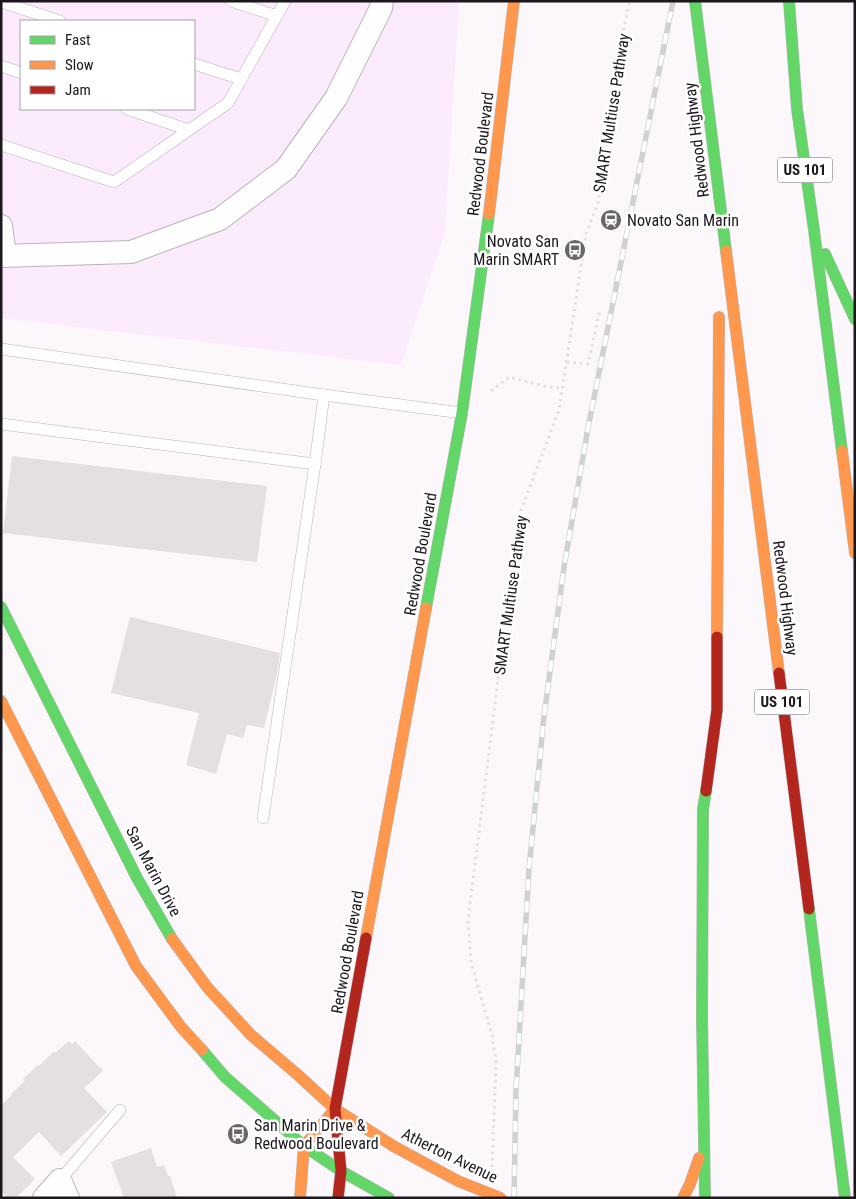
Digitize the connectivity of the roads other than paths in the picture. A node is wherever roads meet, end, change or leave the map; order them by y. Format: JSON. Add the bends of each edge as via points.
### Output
{"nodes":[{"id":1,"x":231,"y":1,"type":"edge"},
{"id":2,"x":285,"y":1,"type":"edge"},
{"id":3,"x":382,"y":1,"type":"edge"},
{"id":4,"x":514,"y":1,"type":"edge"},
{"id":5,"x":695,"y":1,"type":"edge"},
{"id":6,"x":789,"y":1,"type":"edge"},
{"id":7,"x":1,"y":2,"type":"edge"},
{"id":8,"x":277,"y":16,"type":"junction"},
{"id":9,"x":57,"y":20,"type":"edge"},
{"id":10,"x":195,"y":64,"type":"edge"},
{"id":11,"x":1,"y":66,"type":"edge"},
{"id":12,"x":20,"y":73,"type":"edge"},
{"id":13,"x":241,"y":79,"type":"junction"},
{"id":14,"x":130,"y":110,"type":"edge"},
{"id":15,"x":189,"y":130,"type":"junction"},
{"id":16,"x":1,"y":145,"type":"edge"},
{"id":17,"x":720,"y":206,"type":"junction"},
{"id":18,"x":1,"y":226,"type":"edge"},
{"id":19,"x":814,"y":230,"type":"junction"},
{"id":20,"x":3,"y":256,"type":"edge"},
{"id":21,"x":719,"y":285,"type":"dead end"},
{"id":22,"x":719,"y":305,"type":"dead end"},
{"id":23,"x":855,"y":319,"type":"edge"},
{"id":24,"x":1,"y":350,"type":"edge"},
{"id":25,"x":324,"y":395,"type":"junction"},
{"id":26,"x":462,"y":413,"type":"junction"},
{"id":27,"x":1,"y":424,"type":"edge"},
{"id":28,"x":315,"y":464,"type":"junction"},
{"id":29,"x":855,"y":553,"type":"edge"},
{"id":30,"x":1,"y":607,"type":"edge"},
{"id":31,"x":1,"y":701,"type":"edge"},
{"id":32,"x":263,"y":818,"type":"dead end"},
{"id":33,"x":335,"y":1109,"type":"junction"},
{"id":34,"x":120,"y":1110,"type":"dead end"},
{"id":35,"x":704,"y":1142,"type":"junction"},
{"id":36,"x":304,"y":1146,"type":"junction"},
{"id":37,"x":341,"y":1171,"type":"junction"},
{"id":38,"x":64,"y":1189,"type":"edge"},
{"id":39,"x":44,"y":1198,"type":"edge"},
{"id":40,"x":300,"y":1198,"type":"edge"},
{"id":41,"x":338,"y":1198,"type":"edge"},
{"id":42,"x":389,"y":1198,"type":"edge"},
{"id":43,"x":501,"y":1198,"type":"edge"},
{"id":44,"x":683,"y":1198,"type":"edge"},
{"id":45,"x":705,"y":1198,"type":"edge"},
{"id":46,"x":845,"y":1198,"type":"edge"}],
"edges":[{"from":1,"to":8,"type":"lane"},
{"from":2,"to":8,"type":"lane"},
{"from":3,"to":20,"type":"street","via":[[336,98],[286,169],[220,219],[131,252]]},
{"from":4,"to":26,"type":"main road","name":"Redwood Boulevard"},
{"from":5,"to":17,"type":"main road","name":"Redwood Highway","number":"US 101"},
{"from":6,"to":19,"type":"main road","number":"US 101","via":[[797,109]]},
{"from":7,"to":9,"type":"lane"},
{"from":8,"to":13,"type":"lane"},
{"from":10,"to":13,"type":"lane"},
{"from":11,"to":12,"type":"lane"},
{"from":13,"to":15,"type":"lane","via":[[228,103]]},
{"from":14,"to":15,"type":"lane"},
{"from":15,"to":16,"type":"lane","via":[[114,182]]},
{"from":17,"to":21,"type":"main road"},
{"from":17,"to":46,"type":"main road","name":"Redwood Highway","number":"US 101"},
{"from":18,"to":20,"type":"street"},
{"from":19,"to":23,"type":"main road"},
{"from":19,"to":29,"type":"main road","number":"US 101"},
{"from":22,"to":35,"type":"main road","via":[[717,710],[703,809]]},
{"from":24,"to":25,"type":"lane"},
{"from":25,"to":26,"type":"lane"},
{"from":25,"to":28,"type":"lane"},
{"from":26,"to":33,"type":"main road","name":"Redwood Boulevard"},
{"from":27,"to":28,"type":"lane"},
{"from":28,"to":32,"type":"lane"},
{"from":30,"to":33,"type":"main road","name":"San Marin Drive","via":[[137,878],[174,942],[207,987],[251,1034]]},
{"from":31,"to":36,"type":"main road","via":[[136,966],[181,1027],[225,1077]]},
{"from":33,"to":36,"type":"main road","name":"Redwood Boulevard"},
{"from":33,"to":37,"type":"main road","name":"Redwood Boulevard"},
{"from":33,"to":43,"type":"main road","name":"Atherton Avenue","bridge":true,"via":[[458,1181]]},
{"from":34,"to":38,"type":"lane"},
{"from":35,"to":44,"type":"main road"},
{"from":35,"to":45,"type":"main road"},
{"from":36,"to":37,"type":"main road"},
{"from":36,"to":40,"type":"main road"},
{"from":37,"to":41,"type":"main road","name":"Redwood Boulevard"},
{"from":37,"to":42,"type":"main road"},
{"from":38,"to":39,"type":"street"}]}
